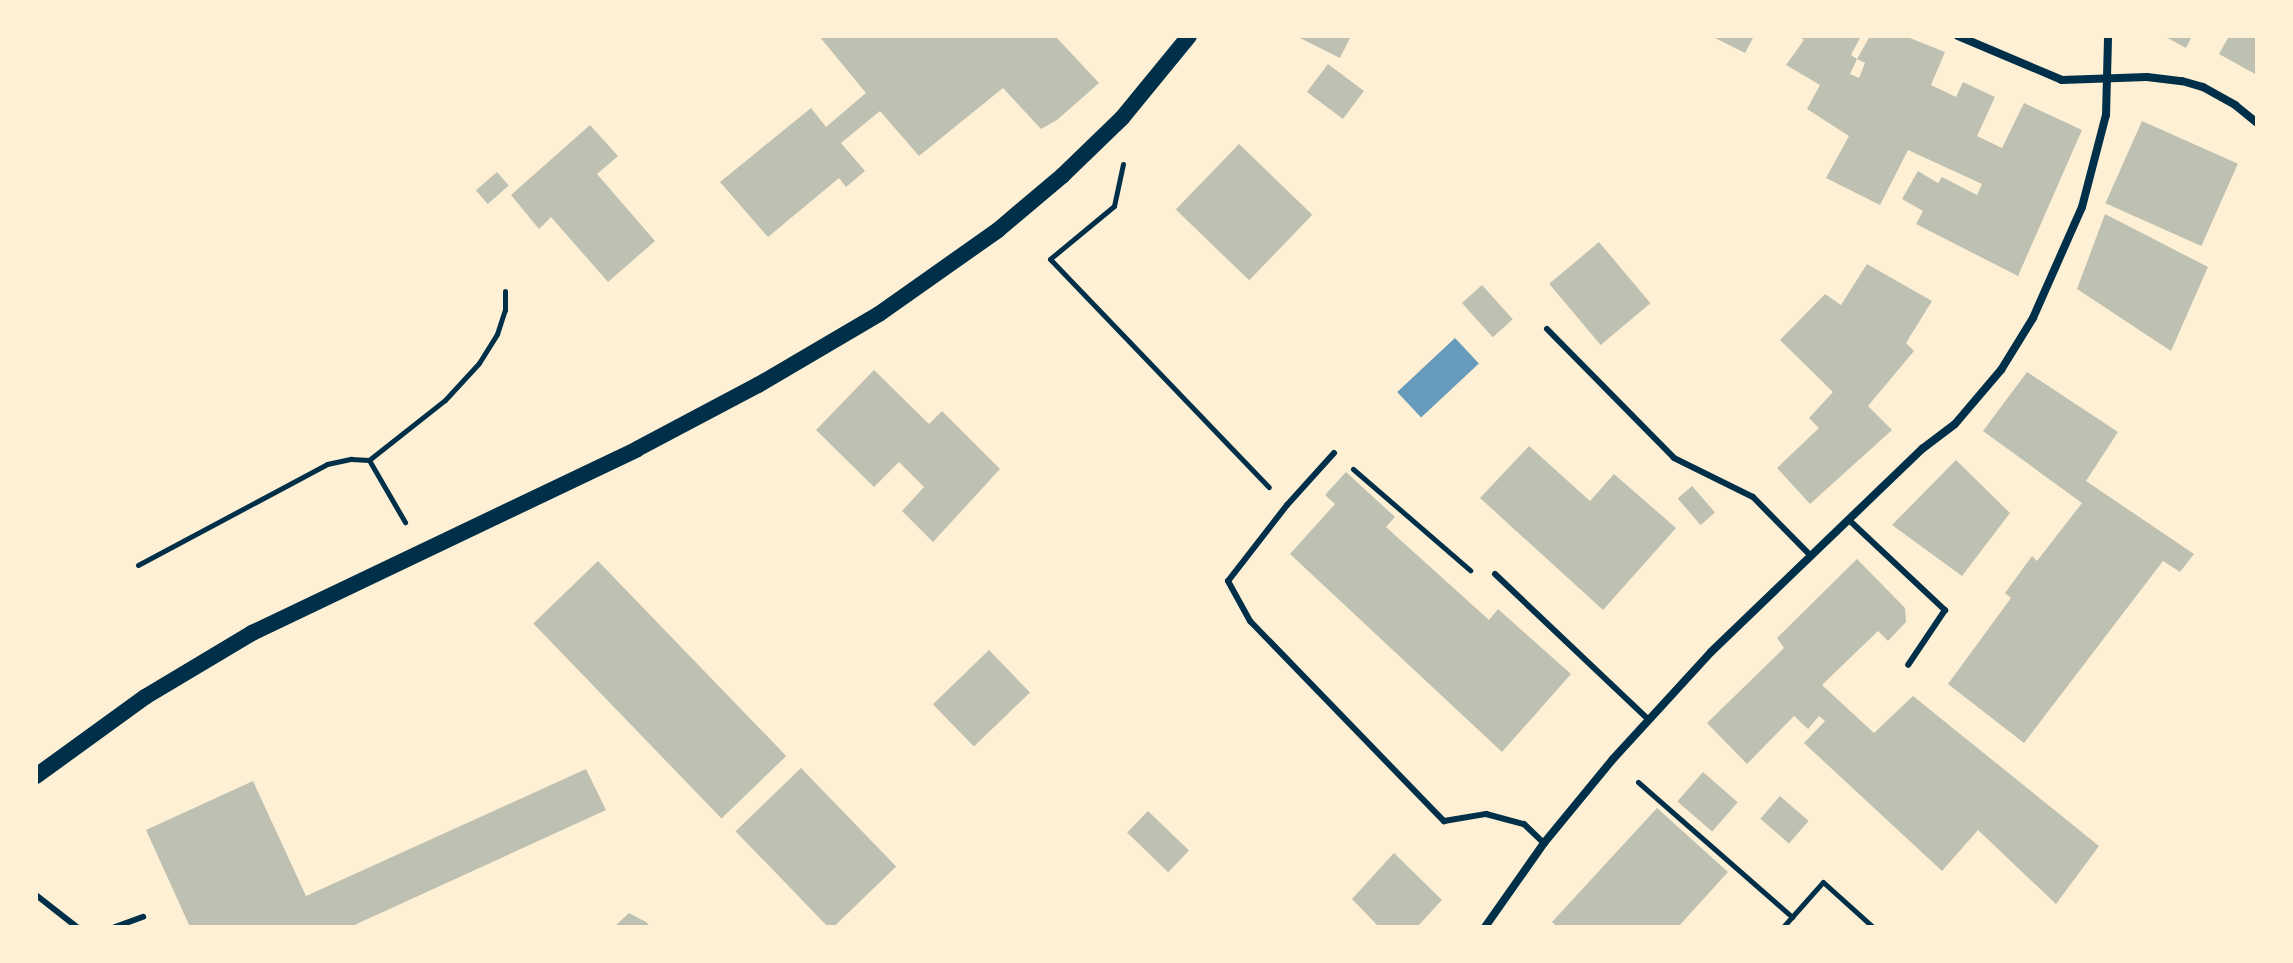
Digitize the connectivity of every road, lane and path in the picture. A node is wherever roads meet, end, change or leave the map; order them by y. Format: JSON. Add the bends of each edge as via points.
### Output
{"nodes":[{"id":1,"x":1189,"y":36,"type":"edge"},
{"id":2,"x":1958,"y":36,"type":"edge"},
{"id":3,"x":2108,"y":36,"type":"edge"},
{"id":4,"x":2108,"y":77,"type":"junction"},
{"id":5,"x":2257,"y":123,"type":"edge"},
{"id":6,"x":1124,"y":161,"type":"dead end"},
{"id":7,"x":505,"y":291,"type":"dead end"},
{"id":8,"x":1547,"y":329,"type":"dead end"},
{"id":9,"x":1334,"y":453,"type":"joint"},
{"id":10,"x":369,"y":460,"type":"junction"},
{"id":11,"x":1287,"y":505,"type":"junction"},
{"id":12,"x":1849,"y":520,"type":"junction"},
{"id":13,"x":422,"y":551,"type":"junction"},
{"id":14,"x":1811,"y":556,"type":"junction"},
{"id":15,"x":138,"y":565,"type":"dead end"},
{"id":16,"x":1495,"y":574,"type":"joint"},
{"id":17,"x":1908,"y":665,"type":"dead end"},
{"id":18,"x":1649,"y":720,"type":"junction"},
{"id":19,"x":36,"y":776,"type":"edge"},
{"id":20,"x":1638,"y":782,"type":"dead end"},
{"id":21,"x":1544,"y":843,"type":"junction"},
{"id":22,"x":36,"y":895,"type":"edge"},
{"id":23,"x":143,"y":917,"type":"dead end"},
{"id":24,"x":1792,"y":917,"type":"junction"},
{"id":25,"x":77,"y":927,"type":"edge"},
{"id":26,"x":115,"y":927,"type":"edge"},
{"id":27,"x":1485,"y":927,"type":"edge"},
{"id":28,"x":1783,"y":927,"type":"edge"},
{"id":29,"x":1873,"y":927,"type":"edge"}],
"edges":[{"from":1,"to":13,"type":"main road","via":[[1122,118],[1062,176],[998,230],[879,314],[690,422]]},
{"from":2,"to":4,"type":"street","via":[[2062,80]]},
{"from":3,"to":4,"type":"street"},
{"from":4,"to":5,"type":"street","via":[[2158,78],[2203,87]]},
{"from":4,"to":12,"type":"street","via":[[2106,115],[2082,207],[2033,318],[1976,402]]},
{"from":6,"to":11,"type":"path","via":[[1114,206],[1050,259]]},
{"from":7,"to":10,"type":"path","via":[[497,334],[479,363],[445,400]]},
{"from":8,"to":14,"type":"lane","via":[[1674,458],[1753,497]]},
{"from":9,"to":11,"type":"lane"},
{"from":9,"to":16,"type":"path","via":[[1474,574]]},
{"from":10,"to":13,"type":"path"},
{"from":10,"to":15,"type":"path","via":[[327,464]]},
{"from":11,"to":21,"type":"lane","via":[[1228,581],[1250,621],[1444,821],[1486,814],[1524,824]]},
{"from":12,"to":14,"type":"street"},
{"from":12,"to":17,"type":"lane","via":[[1945,610]]},
{"from":13,"to":19,"type":"main road","via":[[202,661]]},
{"from":14,"to":18,"type":"street"},
{"from":16,"to":18,"type":"lane"},
{"from":18,"to":21,"type":"street"},
{"from":20,"to":24,"type":"path"},
{"from":21,"to":27,"type":"street"},
{"from":22,"to":25,"type":"lane"},
{"from":23,"to":26,"type":"lane"},
{"from":24,"to":28,"type":"path"},
{"from":24,"to":29,"type":"path","via":[[1823,882]]}]}
